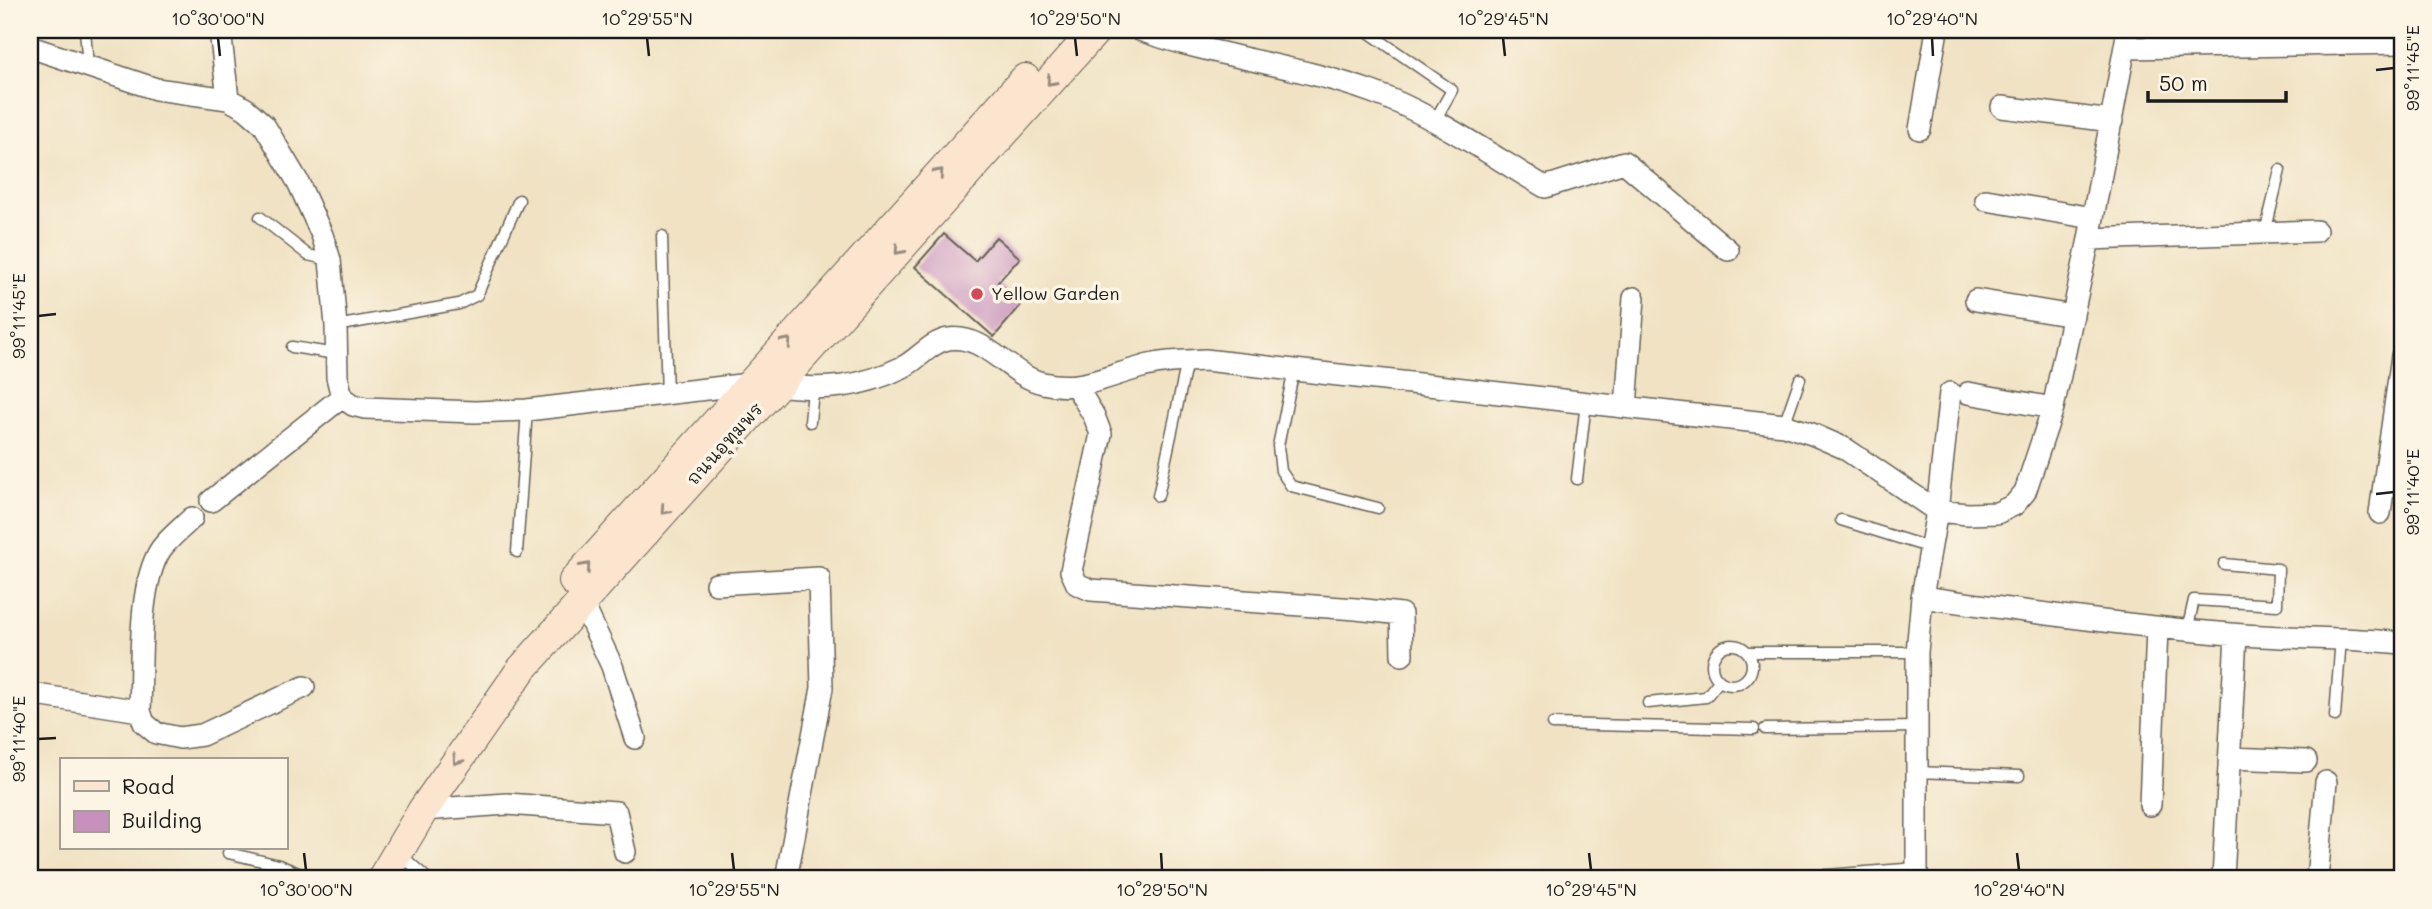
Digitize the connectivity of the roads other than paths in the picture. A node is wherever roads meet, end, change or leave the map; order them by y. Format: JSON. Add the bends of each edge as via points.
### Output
{"nodes":[{"id":1,"x":85,"y":30,"type":"edge"},
{"id":2,"x":220,"y":30,"type":"edge"},
{"id":3,"x":1069,"y":30,"type":"edge"},
{"id":4,"x":1096,"y":30,"type":"edge"},
{"id":5,"x":1140,"y":30,"type":"edge"},
{"id":6,"x":1365,"y":30,"type":"edge"},
{"id":7,"x":1937,"y":30,"type":"edge"},
{"id":8,"x":2127,"y":39,"type":"edge"},
{"id":9,"x":2391,"y":39,"type":"edge"},
{"id":10,"x":30,"y":47,"type":"edge"},
{"id":11,"x":88,"y":66,"type":"junction"},
{"id":12,"x":228,"y":99,"type":"junction"},
{"id":13,"x":2002,"y":107,"type":"dead end"},
{"id":14,"x":2112,"y":121,"type":"junction"},
{"id":15,"x":1434,"y":122,"type":"junction"},
{"id":16,"x":1920,"y":130,"type":"dead end"},
{"id":17,"x":2280,"y":170,"type":"dead end"},
{"id":18,"x":519,"y":200,"type":"dead end"},
{"id":19,"x":1986,"y":200,"type":"dead end"},
{"id":20,"x":260,"y":217,"type":"dead end"},
{"id":21,"x":2093,"y":218,"type":"junction"},
{"id":22,"x":2316,"y":231,"type":"dead end"},
{"id":23,"x":2265,"y":233,"type":"junction"},
{"id":24,"x":662,"y":236,"type":"dead end"},
{"id":25,"x":2089,"y":239,"type":"junction"},
{"id":26,"x":1728,"y":250,"type":"dead end"},
{"id":27,"x":330,"y":260,"type":"junction"},
{"id":28,"x":1634,"y":298,"type":"dead end"},
{"id":29,"x":1976,"y":300,"type":"dead end"},
{"id":30,"x":2073,"y":316,"type":"junction"},
{"id":31,"x":336,"y":326,"type":"junction"},
{"id":32,"x":292,"y":347,"type":"dead end"},
{"id":33,"x":336,"y":354,"type":"junction"},
{"id":34,"x":2402,"y":359,"type":"edge"},
{"id":35,"x":1187,"y":361,"type":"junction"},
{"id":36,"x":1294,"y":370,"type":"junction"},
{"id":37,"x":1800,"y":379,"type":"dead end"},
{"id":38,"x":748,"y":384,"type":"junction"},
{"id":39,"x":778,"y":385,"type":"junction"},
{"id":40,"x":1076,"y":386,"type":"junction"},
{"id":41,"x":813,"y":390,"type":"junction"},
{"id":42,"x":667,"y":394,"type":"junction"},
{"id":43,"x":342,"y":397,"type":"junction"},
{"id":44,"x":1586,"y":403,"type":"junction"},
{"id":45,"x":1626,"y":407,"type":"junction"},
{"id":46,"x":2053,"y":408,"type":"junction"},
{"id":47,"x":527,"y":410,"type":"junction"},
{"id":48,"x":810,"y":422,"type":"dead end"},
{"id":49,"x":1784,"y":425,"type":"junction"},
{"id":50,"x":1577,"y":479,"type":"dead end"},
{"id":51,"x":1158,"y":496,"type":"dead end"},
{"id":52,"x":211,"y":501,"type":"dead end"},
{"id":53,"x":1378,"y":508,"type":"dead end"},
{"id":54,"x":1937,"y":511,"type":"junction"},
{"id":55,"x":2380,"y":513,"type":"dead end"},
{"id":56,"x":192,"y":518,"type":"dead end"},
{"id":57,"x":1841,"y":520,"type":"dead end"},
{"id":58,"x":1931,"y":548,"type":"junction"},
{"id":59,"x":517,"y":552,"type":"dead end"},
{"id":60,"x":2224,"y":565,"type":"dead end"},
{"id":61,"x":716,"y":584,"type":"dead end"},
{"id":62,"x":1922,"y":597,"type":"junction"},
{"id":63,"x":582,"y":603,"type":"junction"},
{"id":64,"x":2157,"y":628,"type":"junction"},
{"id":65,"x":2187,"y":631,"type":"junction"},
{"id":66,"x":2236,"y":635,"type":"junction"},
{"id":67,"x":2341,"y":638,"type":"junction"},
{"id":68,"x":2402,"y":643,"type":"edge"},
{"id":69,"x":1747,"y":652,"type":"junction"},
{"id":70,"x":1917,"y":652,"type":"junction"},
{"id":71,"x":1402,"y":655,"type":"dead end"},
{"id":72,"x":1719,"y":681,"type":"junction"},
{"id":73,"x":304,"y":687,"type":"dead end"},
{"id":74,"x":30,"y":694,"type":"edge"},
{"id":75,"x":1648,"y":703,"type":"dead end"},
{"id":76,"x":139,"y":711,"type":"junction"},
{"id":77,"x":2335,"y":716,"type":"dead end"},
{"id":78,"x":1553,"y":724,"type":"dead end"},
{"id":79,"x":1917,"y":727,"type":"junction"},
{"id":80,"x":635,"y":738,"type":"dead end"},
{"id":81,"x":2229,"y":758,"type":"junction"},
{"id":82,"x":2306,"y":761,"type":"dead end"},
{"id":83,"x":1917,"y":772,"type":"junction"},
{"id":84,"x":2020,"y":776,"type":"dead end"},
{"id":85,"x":2326,"y":782,"type":"dead end"},
{"id":86,"x":2150,"y":805,"type":"dead end"},
{"id":87,"x":423,"y":810,"type":"junction"},
{"id":88,"x":398,"y":852,"type":"junction"},
{"id":89,"x":625,"y":852,"type":"dead end"},
{"id":90,"x":228,"y":853,"type":"dead end"},
{"id":91,"x":1917,"y":874,"type":"edge"},
{"id":92,"x":313,"y":879,"type":"edge"},
{"id":93,"x":361,"y":879,"type":"edge"},
{"id":94,"x":382,"y":879,"type":"edge"},
{"id":95,"x":428,"y":879,"type":"edge"},
{"id":96,"x":786,"y":879,"type":"edge"},
{"id":97,"x":1776,"y":879,"type":"edge"},
{"id":98,"x":2223,"y":879,"type":"edge"},
{"id":99,"x":2316,"y":879,"type":"edge"}],
"edges":[{"from":1,"to":11,"type":"lane"},
{"from":2,"to":12,"type":"street"},
{"from":38,"to":3,"type":"street","name":"ถนนอุทุมพร","one_way":true},
{"from":4,"to":39,"type":"street","name":"ถนนอุทุมพร","one_way":true},
{"from":5,"to":15,"type":"street","via":[[1374,92]]},
{"from":6,"to":15,"type":"lane","via":[[1452,90]]},
{"from":7,"to":16,"type":"street"},
{"from":8,"to":9,"type":"street"},
{"from":8,"to":14,"type":"street"},
{"from":10,"to":11,"type":"street"},
{"from":11,"to":12,"type":"street","via":[[156,89]]},
{"from":12,"to":27,"type":"street","via":[[264,125],[298,182]]},
{"from":13,"to":14,"type":"street"},
{"from":14,"to":21,"type":"street"},
{"from":15,"to":26,"type":"street","via":[[1545,187],[1624,162]]},
{"from":17,"to":23,"type":"lane"},
{"from":18,"to":31,"type":"lane","via":[[477,295],[458,304]]},
{"from":19,"to":21,"type":"street"},
{"from":20,"to":27,"type":"lane","via":[[308,255]]},
{"from":21,"to":25,"type":"street"},
{"from":22,"to":23,"type":"street"},
{"from":23,"to":25,"type":"street"},
{"from":24,"to":42,"type":"lane"},
{"from":25,"to":30,"type":"street"},
{"from":27,"to":31,"type":"street"},
{"from":28,"to":45,"type":"street"},
{"from":29,"to":30,"type":"street"},
{"from":30,"to":46,"type":"street"},
{"from":31,"to":33,"type":"street"},
{"from":32,"to":33,"type":"lane"},
{"from":33,"to":43,"type":"street"},
{"from":34,"to":55,"type":"street"},
{"from":35,"to":36,"type":"street"},
{"from":35,"to":40,"type":"street","via":[[1143,366]]},
{"from":35,"to":51,"type":"lane"},
{"from":36,"to":44,"type":"street"},
{"from":36,"to":53,"type":"lane","via":[[1278,446],[1281,471],[1290,486]]},
{"from":37,"to":49,"type":"lane"},
{"from":38,"to":39,"type":"street"},
{"from":38,"to":42,"type":"street"},
{"from":93,"to":38,"type":"street","name":"ถนนอุทุมพร","one_way":true,"via":[[416,784],[507,656]]},
{"from":39,"to":41,"type":"street"},
{"from":39,"to":63,"type":"street","name":"ถนนอุทุมพร","one_way":true},
{"from":40,"to":41,"type":"street","via":[[1029,379],[986,349],[959,339],[935,343],[903,367],[857,385]]},
{"from":40,"to":71,"type":"street","via":[[1101,434],[1071,572],[1077,584],[1091,590],[1401,614]]},
{"from":41,"to":48,"type":"lane"},
{"from":42,"to":47,"type":"street"},
{"from":43,"to":47,"type":"street","via":[[365,408]]},
{"from":43,"to":52,"type":"street"},
{"from":44,"to":45,"type":"street"},
{"from":44,"to":50,"type":"lane"},
{"from":45,"to":49,"type":"street"},
{"from":46,"to":54,"type":"street","via":[[2025,492],[2014,505],[1997,513]]},
{"from":46,"to":54,"type":"street","via":[[1959,393]]},
{"from":47,"to":59,"type":"lane"},
{"from":49,"to":54,"type":"street","via":[[1844,448]]},
{"from":54,"to":58,"type":"street"},
{"from":56,"to":76,"type":"street","via":[[160,551],[151,573]]},
{"from":57,"to":58,"type":"lane"},
{"from":58,"to":62,"type":"street"},
{"from":60,"to":65,"type":"lane","via":[[2278,569],[2277,605],[2194,600]]},
{"from":61,"to":96,"type":"street","via":[[819,578],[822,688]]},
{"from":62,"to":64,"type":"street"},
{"from":62,"to":70,"type":"street"},
{"from":63,"to":80,"type":"street","via":[[612,666]]},
{"from":63,"to":87,"type":"street","name":"ถนนอุทุมพร","one_way":true,"via":[[521,670]]},
{"from":64,"to":65,"type":"street"},
{"from":64,"to":86,"type":"street"},
{"from":65,"to":66,"type":"street"},
{"from":66,"to":67,"type":"street"},
{"from":66,"to":81,"type":"street"},
{"from":67,"to":68,"type":"street"},
{"from":67,"to":77,"type":"lane"},
{"from":69,"to":70,"type":"lane"},
{"from":69,"to":72,"type":"lane","via":[[1752,660],[1746,679],[1738,685]]},
{"from":69,"to":72,"type":"lane","via":[[1732,645],[1717,651],[1712,666]]},
{"from":70,"to":79,"type":"street"},
{"from":72,"to":75,"type":"lane","via":[[1706,697]]},
{"from":73,"to":76,"type":"street","via":[[202,735],[180,738],[156,733]]},
{"from":74,"to":76,"type":"street"},
{"from":78,"to":79,"type":"lane"},
{"from":79,"to":83,"type":"street"},
{"from":81,"to":82,"type":"street"},
{"from":81,"to":98,"type":"street"},
{"from":83,"to":84,"type":"lane"},
{"from":83,"to":91,"type":"street"},
{"from":85,"to":99,"type":"street"},
{"from":87,"to":88,"type":"street","name":"ถนนอุทุมพร"},
{"from":87,"to":89,"type":"street","via":[[507,804],[616,812]]},
{"from":88,"to":94,"type":"street","name":"ถนนอุทุมพร"},
{"from":88,"to":95,"type":"lane"},
{"from":90,"to":92,"type":"lane"},
{"from":91,"to":97,"type":"lane"}]}
